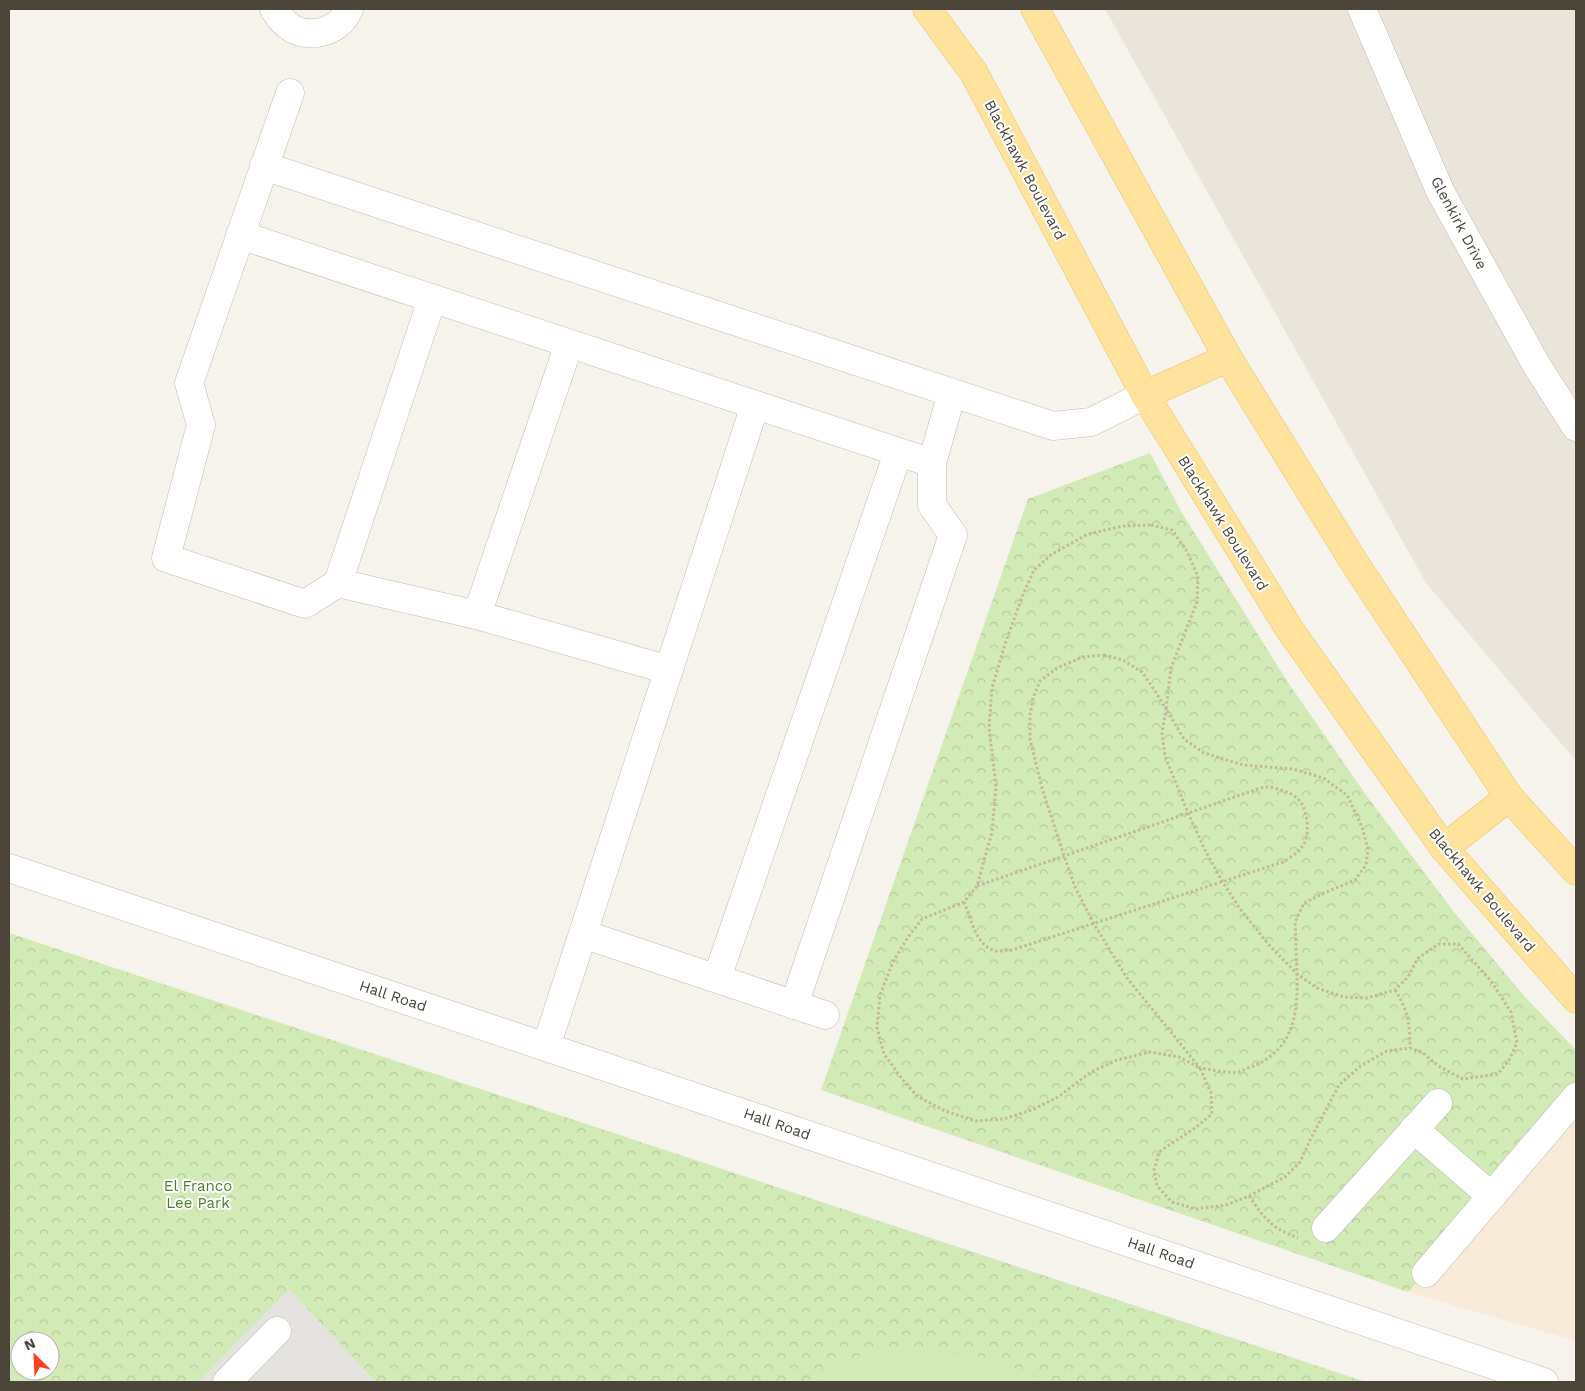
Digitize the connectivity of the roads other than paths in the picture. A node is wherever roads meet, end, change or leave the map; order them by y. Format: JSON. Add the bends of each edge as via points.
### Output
{"nodes":[{"id":1,"x":274,"y":9,"type":"edge"},
{"id":2,"x":349,"y":9,"type":"edge"},
{"id":3,"x":927,"y":9,"type":"edge"},
{"id":4,"x":1035,"y":9,"type":"edge"},
{"id":5,"x":1362,"y":9,"type":"edge"},
{"id":6,"x":290,"y":92,"type":"dead end"},
{"id":7,"x":264,"y":166,"type":"junction"},
{"id":8,"x":240,"y":235,"type":"junction"},
{"id":9,"x":432,"y":299,"type":"junction"},
{"id":10,"x":569,"y":344,"type":"junction"},
{"id":11,"x":1228,"y":358,"type":"junction"},
{"id":12,"x":952,"y":393,"type":"junction"},
{"id":13,"x":1145,"y":395,"type":"junction"},
{"id":14,"x":755,"y":405,"type":"junction"},
{"id":15,"x":1576,"y":428,"type":"edge"},
{"id":16,"x":898,"y":453,"type":"junction"},
{"id":17,"x":932,"y":464,"type":"junction"},
{"id":18,"x":338,"y":583,"type":"junction"},
{"id":19,"x":477,"y":615,"type":"junction"},
{"id":20,"x":669,"y":670,"type":"junction"},
{"id":21,"x":1509,"y":797,"type":"junction"},
{"id":22,"x":1444,"y":848,"type":"junction"},
{"id":23,"x":9,"y":868,"type":"edge"},
{"id":24,"x":1576,"y":872,"type":"edge"},
{"id":25,"x":583,"y":934,"type":"junction"},
{"id":26,"x":716,"y":978,"type":"junction"},
{"id":27,"x":1576,"y":999,"type":"edge"},
{"id":28,"x":794,"y":1005,"type":"junction"},
{"id":29,"x":824,"y":1015,"type":"dead end"},
{"id":30,"x":546,"y":1047,"type":"junction"},
{"id":31,"x":1576,"y":1097,"type":"edge"},
{"id":32,"x":1438,"y":1103,"type":"dead end"},
{"id":33,"x":1414,"y":1130,"type":"junction"},
{"id":34,"x":1492,"y":1196,"type":"junction"},
{"id":35,"x":1326,"y":1228,"type":"road end"},
{"id":36,"x":1426,"y":1273,"type":"dead end"},
{"id":37,"x":277,"y":1330,"type":"dead end"},
{"id":38,"x":228,"y":1382,"type":"edge"},
{"id":39,"x":1544,"y":1382,"type":"edge"}],
"edges":[{"from":1,"to":2,"type":"street","via":[[292,29],[318,33],[340,23]]},
{"from":3,"to":13,"type":"main road","name":"Blackhawk Boulevard","via":[[974,73]]},
{"from":4,"to":11,"type":"main road"},
{"from":5,"to":15,"type":"street","name":"Glenkirk Drive","via":[[1440,191],[1537,366]]},
{"from":6,"to":7,"type":"street"},
{"from":7,"to":8,"type":"street"},
{"from":7,"to":12,"type":"street"},
{"from":8,"to":9,"type":"street"},
{"from":8,"to":18,"type":"street","via":[[189,383],[201,426],[166,558],[305,604]]},
{"from":9,"to":10,"type":"street"},
{"from":9,"to":18,"type":"street"},
{"from":10,"to":14,"type":"street"},
{"from":10,"to":19,"type":"street"},
{"from":11,"to":13,"type":"main road"},
{"from":11,"to":21,"type":"main road","via":[[1352,559]]},
{"from":12,"to":13,"type":"street","via":[[1053,426],[1091,422]]},
{"from":12,"to":17,"type":"street"},
{"from":13,"to":22,"type":"main road","name":"Blackhawk Boulevard","via":[[1290,630]]},
{"from":14,"to":16,"type":"street"},
{"from":14,"to":20,"type":"street"},
{"from":16,"to":17,"type":"street"},
{"from":16,"to":26,"type":"street"},
{"from":17,"to":28,"type":"street","via":[[932,504],[953,535]]},
{"from":18,"to":19,"type":"street"},
{"from":19,"to":20,"type":"street"},
{"from":20,"to":25,"type":"street"},
{"from":21,"to":22,"type":"main road"},
{"from":21,"to":24,"type":"main road"},
{"from":22,"to":27,"type":"main road","name":"Blackhawk Boulevard"},
{"from":23,"to":30,"type":"street","name":"Hall Road"},
{"from":25,"to":26,"type":"street"},
{"from":25,"to":30,"type":"street"},
{"from":26,"to":28,"type":"street"},
{"from":28,"to":29,"type":"street"},
{"from":30,"to":39,"type":"street","name":"Hall Road"},
{"from":31,"to":34,"type":"street"},
{"from":32,"to":33,"type":"street"},
{"from":33,"to":34,"type":"street"},
{"from":33,"to":35,"type":"street"},
{"from":34,"to":36,"type":"street"},
{"from":37,"to":38,"type":"street"}]}
